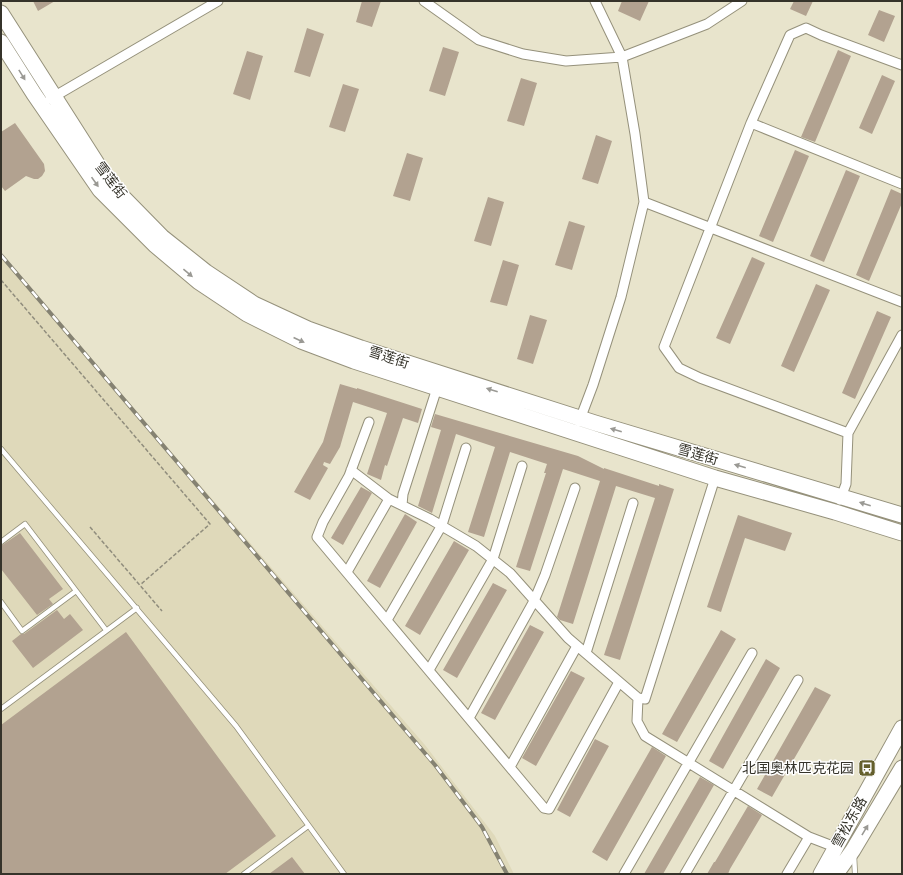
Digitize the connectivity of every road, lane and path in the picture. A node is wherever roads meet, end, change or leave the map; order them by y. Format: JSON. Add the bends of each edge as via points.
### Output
{"nodes":[{"id":1,"x":218,"y":1,"type":"edge"},
{"id":2,"x":424,"y":1,"type":"edge"},
{"id":3,"x":595,"y":1,"type":"edge"},
{"id":4,"x":742,"y":1,"type":"edge"},
{"id":5,"x":203,"y":5,"type":"edge"},
{"id":6,"x":1,"y":13,"type":"edge"},
{"id":7,"x":1,"y":42,"type":"edge"},
{"id":8,"x":622,"y":57,"type":"junction"},
{"id":9,"x":902,"y":65,"type":"edge"},
{"id":10,"x":54,"y":97,"type":"junction"},
{"id":11,"x":41,"y":105,"type":"junction"},
{"id":12,"x":751,"y":123,"type":"junction"},
{"id":13,"x":902,"y":184,"type":"edge"},
{"id":14,"x":644,"y":202,"type":"junction"},
{"id":15,"x":711,"y":228,"type":"junction"},
{"id":16,"x":1,"y":280,"type":"edge"},
{"id":17,"x":902,"y":302,"type":"edge"},
{"id":18,"x":902,"y":334,"type":"edge"},
{"id":19,"x":437,"y":388,"type":"junction"},
{"id":20,"x":580,"y":419,"type":"junction"},
{"id":21,"x":369,"y":422,"type":"dead end"},
{"id":22,"x":575,"y":433,"type":"junction"},
{"id":23,"x":848,"y":433,"type":"junction"},
{"id":24,"x":466,"y":448,"type":"dead end"},
{"id":25,"x":1,"y":449,"type":"edge"},
{"id":26,"x":522,"y":466,"type":"dead end"},
{"id":27,"x":351,"y":470,"type":"junction"},
{"id":28,"x":715,"y":478,"type":"junction"},
{"id":29,"x":575,"y":488,"type":"dead end"},
{"id":30,"x":842,"y":496,"type":"junction"},
{"id":31,"x":389,"y":499,"type":"junction"},
{"id":32,"x":633,"y":503,"type":"dead end"},
{"id":33,"x":402,"y":505,"type":"junction"},
{"id":34,"x":835,"y":512,"type":"junction"},
{"id":35,"x":902,"y":515,"type":"edge"},
{"id":36,"x":442,"y":525,"type":"junction"},
{"id":37,"x":90,"y":527,"type":"dead end"},
{"id":38,"x":902,"y":533,"type":"edge"},
{"id":39,"x":1,"y":542,"type":"edge"},
{"id":40,"x":493,"y":559,"type":"junction"},
{"id":41,"x":347,"y":572,"type":"junction"},
{"id":42,"x":140,"y":585,"type":"junction"},
{"id":43,"x":76,"y":591,"type":"junction"},
{"id":44,"x":534,"y":601,"type":"junction"},
{"id":45,"x":1,"y":602,"type":"edge"},
{"id":46,"x":137,"y":608,"type":"junction"},
{"id":47,"x":162,"y":611,"type":"dead end"},
{"id":48,"x":386,"y":620,"type":"junction"},
{"id":49,"x":106,"y":630,"type":"junction"},
{"id":50,"x":577,"y":646,"type":"junction"},
{"id":51,"x":586,"y":653,"type":"junction"},
{"id":52,"x":752,"y":653,"type":"dead end"},
{"id":53,"x":429,"y":670,"type":"junction"},
{"id":54,"x":798,"y":680,"type":"dead end"},
{"id":55,"x":619,"y":682,"type":"junction"},
{"id":56,"x":638,"y":698,"type":"junction"},
{"id":57,"x":1,"y":709,"type":"edge"},
{"id":58,"x":469,"y":718,"type":"junction"},
{"id":59,"x":902,"y":728,"type":"edge"},
{"id":60,"x":689,"y":762,"type":"junction"},
{"id":61,"x":510,"y":767,"type":"junction"},
{"id":62,"x":902,"y":768,"type":"edge"},
{"id":63,"x":734,"y":790,"type":"junction"},
{"id":64,"x":308,"y":826,"type":"junction"},
{"id":65,"x":809,"y":837,"type":"junction"},
{"id":66,"x":835,"y":847,"type":"junction"},
{"id":67,"x":851,"y":852,"type":"junction"},
{"id":68,"x":244,"y":874,"type":"edge"},
{"id":69,"x":344,"y":874,"type":"edge"},
{"id":70,"x":624,"y":874,"type":"edge"},
{"id":71,"x":685,"y":874,"type":"edge"},
{"id":72,"x":787,"y":874,"type":"edge"},
{"id":73,"x":812,"y":874,"type":"edge"},
{"id":74,"x":821,"y":874,"type":"edge"},
{"id":75,"x":836,"y":874,"type":"edge"},
{"id":76,"x":842,"y":874,"type":"edge"},
{"id":77,"x":855,"y":874,"type":"edge"}],
"edges":[{"from":1,"to":5,"type":"street"},
{"from":2,"to":8,"type":"street","via":[[479,40],[523,54],[566,60]]},
{"from":3,"to":8,"type":"street"},
{"from":4,"to":8,"type":"street","via":[[707,24]]},
{"from":5,"to":10,"type":"street"},
{"from":6,"to":10,"type":"main road","name":"雪莲街"},
{"from":7,"to":11,"type":"main road","name":"雪莲街","one_way":true},
{"from":8,"to":14,"type":"street"},
{"from":9,"to":12,"type":"street","via":[[806,28],[790,35]]},
{"from":10,"to":11,"type":"street"},
{"from":20,"to":10,"type":"main road","name":"雪莲街","one_way":true,"via":[[361,348],[308,329],[254,304],[206,272],[162,237],[110,184]]},
{"from":11,"to":19,"type":"main road","name":"雪莲街","one_way":true,"via":[[100,190],[154,245],[198,282],[246,314],[301,341]]},
{"from":12,"to":13,"type":"street"},
{"from":12,"to":15,"type":"street"},
{"from":14,"to":15,"type":"street"},
{"from":14,"to":20,"type":"street","via":[[621,297]]},
{"from":15,"to":17,"type":"street"},
{"from":15,"to":23,"type":"street","via":[[664,347],[679,368],[700,378]]},
{"from":16,"to":42,"type":"path","via":[[210,524]]},
{"from":18,"to":23,"type":"street"},
{"from":19,"to":22,"type":"main road","name":"雪莲街"},
{"from":19,"to":33,"type":"street","via":[[403,494]]},
{"from":20,"to":22,"type":"street"},
{"from":30,"to":20,"type":"main road","name":"雪莲街","one_way":true},
{"from":21,"to":27,"type":"street"},
{"from":22,"to":28,"type":"main road","name":"雪莲街"},
{"from":23,"to":30,"type":"street","via":[[846,484]]},
{"from":24,"to":36,"type":"street"},
{"from":25,"to":46,"type":"lane"},
{"from":26,"to":40,"type":"street"},
{"from":27,"to":31,"type":"street"},
{"from":27,"to":41,"type":"street","via":[[317,537]]},
{"from":28,"to":34,"type":"main road","name":"雪莲街"},
{"from":28,"to":56,"type":"street","via":[[645,699]]},
{"from":29,"to":44,"type":"street"},
{"from":30,"to":34,"type":"street"},
{"from":35,"to":30,"type":"main road","name":"雪莲街","one_way":true},
{"from":31,"to":33,"type":"street"},
{"from":31,"to":41,"type":"street"},
{"from":32,"to":51,"type":"street"},
{"from":33,"to":36,"type":"street"},
{"from":34,"to":38,"type":"main road","name":"雪莲街"},
{"from":36,"to":40,"type":"street"},
{"from":36,"to":48,"type":"street"},
{"from":37,"to":42,"type":"path"},
{"from":39,"to":43,"type":"lane","via":[[25,524]]},
{"from":40,"to":44,"type":"street","via":[[510,573]]},
{"from":40,"to":53,"type":"street"},
{"from":41,"to":48,"type":"street"},
{"from":42,"to":47,"type":"path"},
{"from":43,"to":45,"type":"lane","via":[[22,631]]},
{"from":43,"to":49,"type":"lane"},
{"from":44,"to":50,"type":"street"},
{"from":44,"to":58,"type":"street"},
{"from":46,"to":49,"type":"lane"},
{"from":46,"to":64,"type":"lane","via":[[236,726]]},
{"from":48,"to":53,"type":"street"},
{"from":49,"to":57,"type":"lane"},
{"from":50,"to":51,"type":"street"},
{"from":50,"to":61,"type":"street"},
{"from":51,"to":55,"type":"street"},
{"from":52,"to":60,"type":"street"},
{"from":53,"to":58,"type":"street"},
{"from":54,"to":63,"type":"street"},
{"from":55,"to":56,"type":"street"},
{"from":55,"to":61,"type":"street","via":[[549,810],[544,808]]},
{"from":56,"to":60,"type":"street","via":[[637,721],[645,736]]},
{"from":58,"to":61,"type":"street"},
{"from":59,"to":66,"type":"main road","name":"雪松东路"},
{"from":60,"to":63,"type":"street"},
{"from":60,"to":70,"type":"street"},
{"from":67,"to":62,"type":"main road","name":"雪松东路","one_way":true},
{"from":63,"to":65,"type":"street"},
{"from":63,"to":71,"type":"street"},
{"from":64,"to":68,"type":"lane"},
{"from":64,"to":69,"type":"lane"},
{"from":65,"to":66,"type":"street"},
{"from":65,"to":72,"type":"street"},
{"from":66,"to":73,"type":"main road","via":[[825,855]]},
{"from":66,"to":74,"type":"main road","name":"雪松东路"},
{"from":67,"to":75,"type":"main road","name":"雪松东路"},
{"from":67,"to":76,"type":"main road"},
{"from":67,"to":77,"type":"lane"}]}
